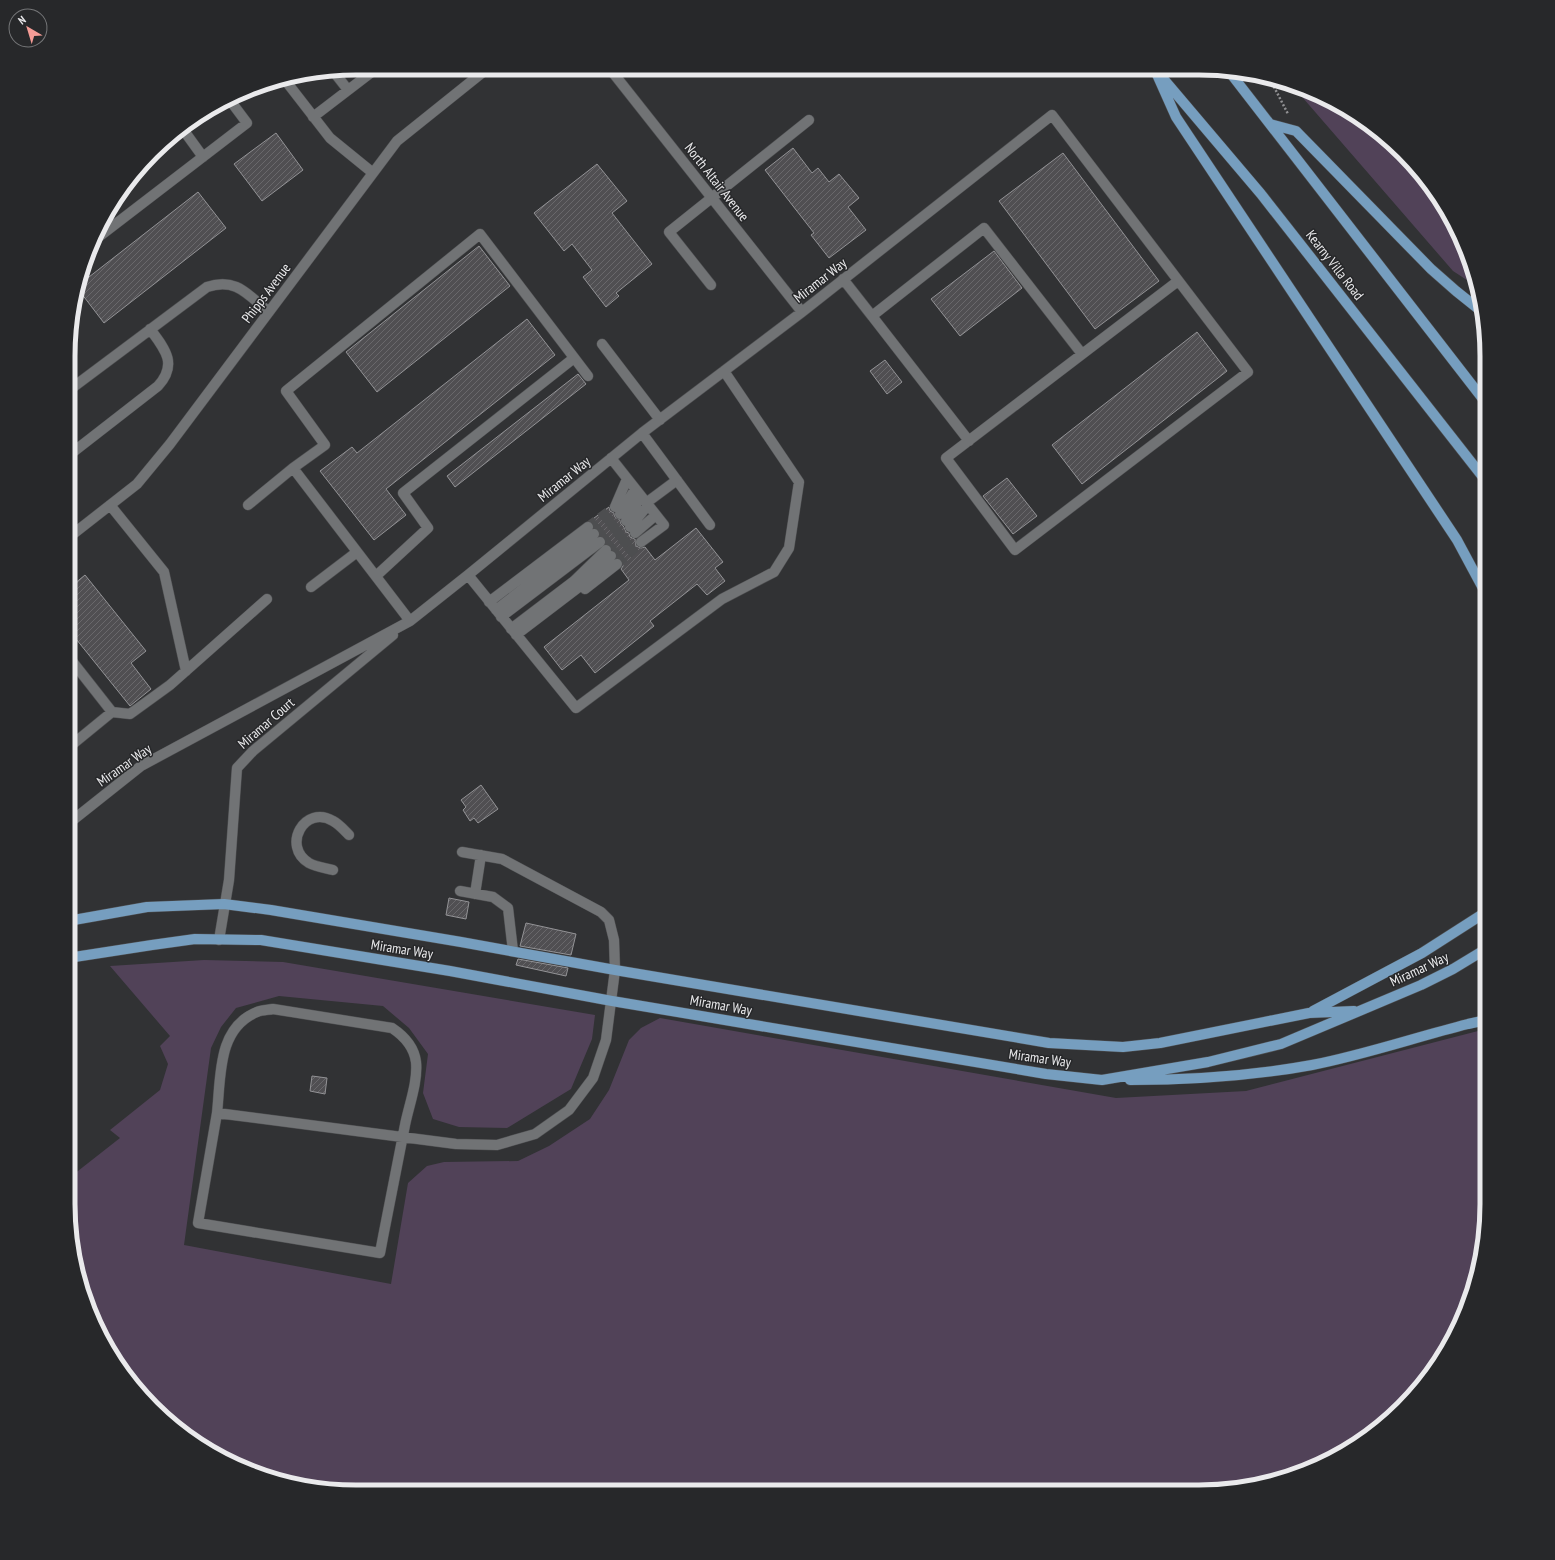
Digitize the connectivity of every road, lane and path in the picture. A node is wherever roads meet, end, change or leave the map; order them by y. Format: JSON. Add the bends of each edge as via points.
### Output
{"nodes":[{"id":1,"x":368,"y":75,"type":"edge"},
{"id":2,"x":479,"y":75,"type":"edge"},
{"id":3,"x":615,"y":75,"type":"edge"},
{"id":4,"x":1157,"y":75,"type":"edge"},
{"id":5,"x":1159,"y":75,"type":"edge"},
{"id":6,"x":337,"y":76,"type":"edge"},
{"id":7,"x":1233,"y":77,"type":"edge"},
{"id":8,"x":288,"y":84,"type":"edge"},
{"id":9,"x":348,"y":90,"type":"junction"},
{"id":10,"x":233,"y":104,"type":"edge"},
{"id":11,"x":313,"y":117,"type":"junction"},
{"id":12,"x":809,"y":120,"type":"dead end"},
{"id":13,"x":1270,"y":124,"type":"junction"},
{"id":14,"x":185,"y":133,"type":"edge"},
{"id":15,"x":203,"y":157,"type":"junction"},
{"id":16,"x":373,"y":173,"type":"junction"},
{"id":17,"x":712,"y":198,"type":"junction"},
{"id":18,"x":103,"y":233,"type":"edge"},
{"id":19,"x":844,"y":279,"type":"junction"},
{"id":20,"x":1178,"y":281,"type":"junction"},
{"id":21,"x":711,"y":285,"type":"dead end"},
{"id":22,"x":1476,"y":307,"type":"edge"},
{"id":23,"x":269,"y":312,"type":"junction"},
{"id":24,"x":802,"y":312,"type":"junction"},
{"id":25,"x":872,"y":316,"type":"junction"},
{"id":26,"x":150,"y":329,"type":"junction"},
{"id":27,"x":602,"y":344,"type":"dead end"},
{"id":28,"x":1082,"y":354,"type":"junction"},
{"id":29,"x":574,"y":358,"type":"junction"},
{"id":30,"x":724,"y":371,"type":"junction"},
{"id":31,"x":588,"y":376,"type":"dead end"},
{"id":32,"x":75,"y":386,"type":"edge"},
{"id":33,"x":1480,"y":395,"type":"edge"},
{"id":34,"x":660,"y":420,"type":"junction"},
{"id":35,"x":642,"y":433,"type":"junction"},
{"id":36,"x":969,"y":441,"type":"junction"},
{"id":37,"x":75,"y":451,"type":"edge"},
{"id":38,"x":611,"y":458,"type":"junction"},
{"id":39,"x":293,"y":468,"type":"junction"},
{"id":40,"x":1480,"y":473,"type":"edge"},
{"id":41,"x":627,"y":479,"type":"junction"},
{"id":42,"x":677,"y":480,"type":"junction"},
{"id":43,"x":642,"y":498,"type":"junction"},
{"id":44,"x":248,"y":504,"type":"dead end"},
{"id":45,"x":110,"y":505,"type":"junction"},
{"id":46,"x":656,"y":516,"type":"junction"},
{"id":47,"x":625,"y":521,"type":"junction"},
{"id":48,"x":710,"y":525,"type":"dead end"},
{"id":49,"x":75,"y":532,"type":"edge"},
{"id":50,"x":641,"y":542,"type":"tunnel mouth"},
{"id":51,"x":603,"y":546,"type":"junction"},
{"id":52,"x":358,"y":552,"type":"junction"},
{"id":53,"x":468,"y":575,"type":"junction"},
{"id":54,"x":376,"y":576,"type":"junction"},
{"id":55,"x":1480,"y":583,"type":"edge"},
{"id":56,"x":311,"y":587,"type":"dead end"},
{"id":57,"x":268,"y":599,"type":"dead end"},
{"id":58,"x":489,"y":602,"type":"junction"},
{"id":59,"x":499,"y":613,"type":"junction"},
{"id":60,"x":410,"y":621,"type":"junction"},
{"id":61,"x":516,"y":635,"type":"junction"},
{"id":62,"x":75,"y":665,"type":"edge"},
{"id":63,"x":186,"y":671,"type":"junction"},
{"id":64,"x":112,"y":712,"type":"junction"},
{"id":65,"x":75,"y":742,"type":"edge"},
{"id":66,"x":75,"y":818,"type":"edge"},
{"id":67,"x":349,"y":835,"type":"dead end"},
{"id":68,"x":462,"y":852,"type":"dead end"},
{"id":69,"x":481,"y":855,"type":"junction"},
{"id":70,"x":333,"y":870,"type":"dead end"},
{"id":71,"x":460,"y":891,"type":"dead end"},
{"id":72,"x":475,"y":894,"type":"junction"},
{"id":73,"x":224,"y":904,"type":"junction"},
{"id":74,"x":1480,"y":916,"type":"edge"},
{"id":75,"x":75,"y":920,"type":"edge"},
{"id":76,"x":219,"y":940,"type":"junction"},
{"id":77,"x":513,"y":951,"type":"junction"},
{"id":78,"x":1480,"y":953,"type":"edge"},
{"id":79,"x":75,"y":957,"type":"edge"},
{"id":80,"x":615,"y":970,"type":"junction"},
{"id":81,"x":612,"y":1001,"type":"junction"},
{"id":82,"x":1361,"y":1010,"type":"junction"},
{"id":83,"x":1309,"y":1013,"type":"junction"},
{"id":84,"x":1480,"y":1021,"type":"edge"},
{"id":85,"x":1102,"y":1080,"type":"junction"},
{"id":86,"x":217,"y":1113,"type":"junction"},
{"id":87,"x":403,"y":1137,"type":"junction"}],
"edges":[{"from":1,"to":9,"type":"street"},
{"from":2,"to":16,"type":"street","name":"Phipps Avenue","via":[[398,141]]},
{"from":3,"to":17,"type":"street","name":"North Altair Avenue"},
{"from":4,"to":55,"type":"main road","via":[[1176,116],[1457,540]]},
{"from":5,"to":40,"type":"main road","name":"Kearny Villa Road","via":[[1261,194]]},
{"from":6,"to":9,"type":"street"},
{"from":7,"to":13,"type":"main road"},
{"from":8,"to":11,"type":"street"},
{"from":9,"to":11,"type":"street"},
{"from":10,"to":15,"type":"street","via":[[247,123]]},
{"from":11,"to":16,"type":"street","via":[[330,138]]},
{"from":12,"to":17,"type":"street"},
{"from":13,"to":22,"type":"main road","via":[[1296,130],[1431,269]]},
{"from":13,"to":33,"type":"main road"},
{"from":14,"to":15,"type":"street"},
{"from":15,"to":18,"type":"street"},
{"from":16,"to":23,"type":"street","name":"Phipps Avenue"},
{"from":17,"to":21,"type":"street","via":[[669,232]]},
{"from":17,"to":24,"type":"street","name":"North Altair Avenue"},
{"from":19,"to":20,"type":"street","name":"Miramar Way","via":[[1052,115]]},
{"from":19,"to":24,"type":"street","name":"Miramar Way"},
{"from":19,"to":25,"type":"street"},
{"from":20,"to":28,"type":"street"},
{"from":20,"to":36,"type":"street","via":[[1248,372],[1015,550],[946,458]]},
{"from":23,"to":26,"type":"street","via":[[238,287],[217,283],[207,287]]},
{"from":23,"to":45,"type":"street","name":"Phipps Avenue","via":[[170,444],[137,484]]},
{"from":24,"to":30,"type":"street","name":"Miramar Way"},
{"from":25,"to":28,"type":"street","via":[[984,228]]},
{"from":25,"to":36,"type":"street"},
{"from":26,"to":32,"type":"street"},
{"from":26,"to":37,"type":"street","via":[[167,355],[169,364],[164,380]]},
{"from":27,"to":34,"type":"street"},
{"from":28,"to":36,"type":"street"},
{"from":29,"to":31,"type":"street"},
{"from":29,"to":39,"type":"street","via":[[480,234],[286,391],[325,445]]},
{"from":29,"to":54,"type":"street","via":[[403,493],[428,528]]},
{"from":30,"to":34,"type":"street","name":"Miramar Way"},
{"from":30,"to":61,"type":"street","via":[[799,482],[789,548],[774,572],[722,599],[576,708]]},
{"from":34,"to":35,"type":"street","name":"Miramar Way"},
{"from":35,"to":38,"type":"street","name":"Miramar Way"},
{"from":35,"to":42,"type":"street"},
{"from":38,"to":41,"type":"street"},
{"from":38,"to":53,"type":"street","name":"Miramar Way"},
{"from":39,"to":44,"type":"street"},
{"from":39,"to":52,"type":"street"},
{"from":41,"to":43,"type":"street"},
{"from":41,"to":47,"type":"street"},
{"from":42,"to":43,"type":"street"},
{"from":42,"to":48,"type":"street"},
{"from":43,"to":46,"type":"street"},
{"from":43,"to":47,"type":"street"},
{"from":43,"to":47,"type":"street"},
{"from":45,"to":49,"type":"street","name":"Phipps Avenue"},
{"from":45,"to":63,"type":"street","via":[[164,572]]},
{"from":46,"to":47,"type":"street"},
{"from":46,"to":50,"type":"street","via":[[664,525]]},
{"from":51,"to":58,"type":"street"},
{"from":51,"to":59,"type":"street"},
{"from":51,"to":61,"type":"street"},
{"from":51,"to":61,"type":"street","via":[[574,581]]},
{"from":52,"to":54,"type":"street"},
{"from":52,"to":56,"type":"street"},
{"from":53,"to":58,"type":"street"},
{"from":53,"to":60,"type":"street","name":"Miramar Way"},
{"from":54,"to":60,"type":"street"},
{"from":57,"to":63,"type":"street"},
{"from":58,"to":59,"type":"street"},
{"from":59,"to":61,"type":"street"},
{"from":60,"to":66,"type":"street","name":"Miramar Way","via":[[141,766]]},
{"from":60,"to":73,"type":"street","name":"Miramar Court","via":[[253,751],[237,768]]},
{"from":62,"to":64,"type":"street"},
{"from":63,"to":64,"type":"street","via":[[130,714]]},
{"from":64,"to":65,"type":"street"},
{"from":67,"to":70,"type":"street","via":[[332,820],[321,817],[309,820],[297,832],[299,854],[309,863]]},
{"from":68,"to":69,"type":"street"},
{"from":69,"to":72,"type":"street"},
{"from":69,"to":80,"type":"street","via":[[502,859],[601,912],[609,920],[613,932]]},
{"from":71,"to":72,"type":"street"},
{"from":72,"to":77,"type":"street","via":[[493,896],[508,908]]},
{"from":73,"to":75,"type":"main road","name":"Miramar Way","via":[[147,907]]},
{"from":73,"to":76,"type":"street","name":"Miramar Court"},
{"from":73,"to":77,"type":"main road","name":"Miramar Way"},
{"from":74,"to":83,"type":"main road","via":[[1422,953]]},
{"from":76,"to":79,"type":"main road","name":"Miramar Way","via":[[195,939],[152,944]]},
{"from":76,"to":81,"type":"main road","name":"Miramar Way","via":[[261,940]]},
{"from":77,"to":80,"type":"main road","name":"Miramar Way"},
{"from":78,"to":82,"type":"main road","name":"Miramar Way","via":[[1427,982]]},
{"from":80,"to":81,"type":"street"},
{"from":80,"to":83,"type":"main road","name":"Miramar Way","via":[[1049,1043],[1081,1045],[1123,1047],[1160,1043]]},
{"from":81,"to":85,"type":"main road","name":"Miramar Way","via":[[1046,1074]]},
{"from":81,"to":87,"type":"street","via":[[606,1040],[593,1078],[569,1110],[535,1134],[496,1145],[456,1144]]},
{"from":82,"to":83,"type":"main road","name":"Miramar Way"},
{"from":82,"to":85,"type":"main road","name":"Miramar Way","via":[[1281,1044],[1208,1062]]},
{"from":84,"to":85,"type":"main road","via":[[1313,1065],[1274,1071],[1163,1080]]},
{"from":86,"to":87,"type":"street"},
{"from":86,"to":87,"type":"street","via":[[223,1058],[226,1043],[233,1030],[244,1019],[258,1012],[273,1009],[392,1028],[404,1036],[412,1048],[416,1061],[416,1075]]},
{"from":86,"to":87,"type":"street","via":[[198,1223],[380,1253]]}]}
